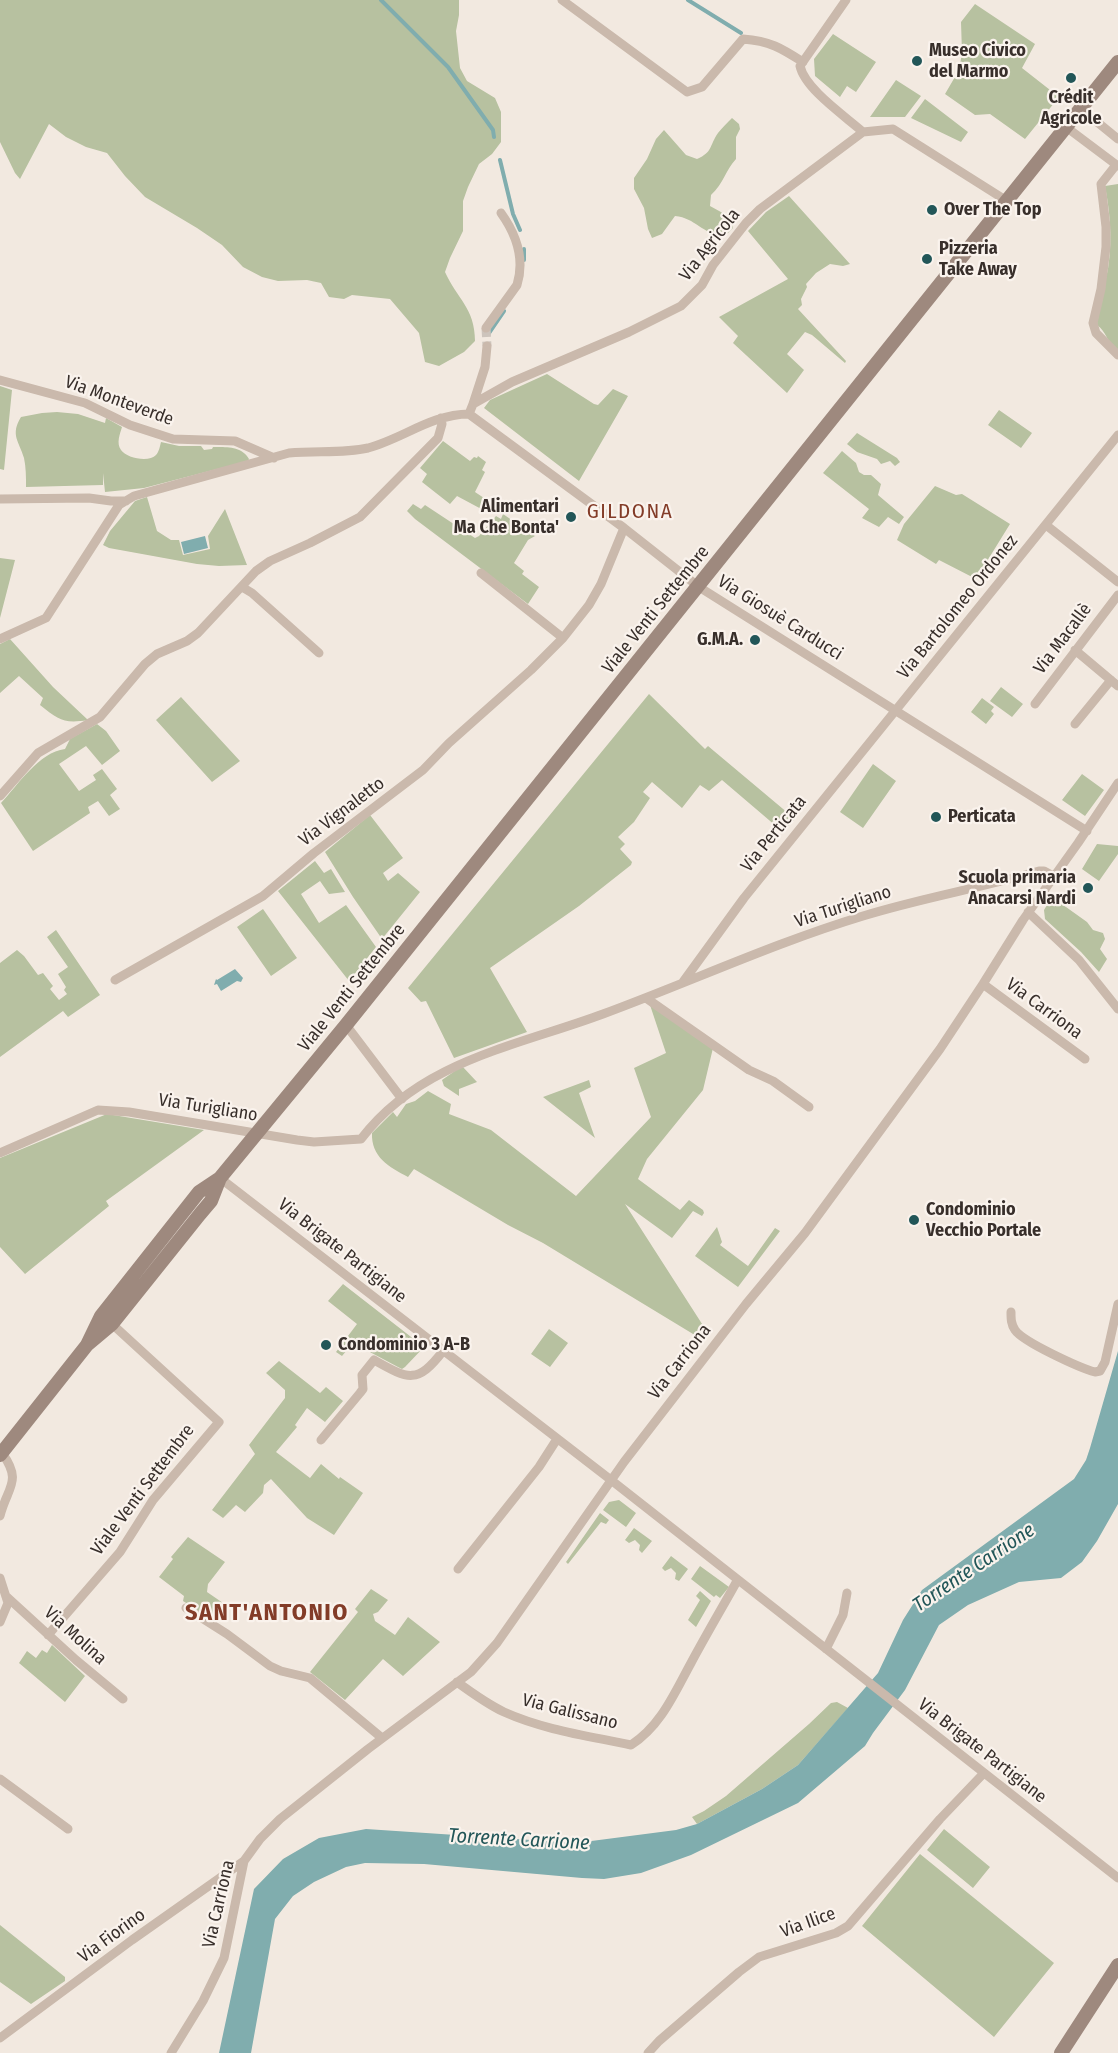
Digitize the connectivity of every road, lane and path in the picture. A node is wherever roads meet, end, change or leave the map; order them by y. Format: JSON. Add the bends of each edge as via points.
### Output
{"nodes":[{"id":1,"x":561,"y":0,"type":"edge"},
{"id":2,"x":846,"y":0,"type":"edge"},
{"id":3,"x":803,"y":62,"type":"junction"},
{"id":4,"x":1118,"y":62,"type":"edge"},
{"id":5,"x":1080,"y":108,"type":"junction"},
{"id":6,"x":1066,"y":127,"type":"junction"},
{"id":7,"x":863,"y":132,"type":"junction"},
{"id":8,"x":1118,"y":139,"type":"edge"},
{"id":9,"x":1117,"y":166,"type":"edge"},
{"id":10,"x":1007,"y":201,"type":"junction"},
{"id":11,"x":501,"y":213,"type":"dead end"},
{"id":12,"x":486,"y":328,"type":"tunnel mouth"},
{"id":13,"x":487,"y":346,"type":"tunnel mouth"},
{"id":14,"x":1118,"y":355,"type":"edge"},
{"id":15,"x":0,"y":380,"type":"edge"},
{"id":16,"x":473,"y":404,"type":"junction"},
{"id":17,"x":469,"y":414,"type":"junction"},
{"id":18,"x":441,"y":418,"type":"junction"},
{"id":19,"x":1118,"y":435,"type":"edge"},
{"id":20,"x":274,"y":458,"type":"junction"},
{"id":21,"x":0,"y":499,"type":"edge"},
{"id":22,"x":127,"y":501,"type":"junction"},
{"id":23,"x":1046,"y":525,"type":"junction"},
{"id":24,"x":624,"y":528,"type":"junction"},
{"id":25,"x":481,"y":573,"type":"dead end"},
{"id":26,"x":1118,"y":582,"type":"edge"},
{"id":27,"x":242,"y":587,"type":"junction"},
{"id":28,"x":699,"y":587,"type":"junction"},
{"id":29,"x":1118,"y":595,"type":"edge"},
{"id":30,"x":563,"y":638,"type":"junction"},
{"id":31,"x":0,"y":639,"type":"edge"},
{"id":32,"x":1075,"y":650,"type":"junction"},
{"id":33,"x":320,"y":653,"type":"dead end"},
{"id":34,"x":1114,"y":683,"type":"edge"},
{"id":35,"x":1035,"y":704,"type":"dead end"},
{"id":36,"x":895,"y":710,"type":"junction"},
{"id":37,"x":1076,"y":724,"type":"dead end"},
{"id":38,"x":1118,"y":783,"type":"edge"},
{"id":39,"x":0,"y":796,"type":"edge"},
{"id":40,"x":1087,"y":831,"type":"junction"},
{"id":41,"x":1054,"y":877,"type":"junction"},
{"id":42,"x":1028,"y":912,"type":"junction"},
{"id":43,"x":115,"y":980,"type":"dead end"},
{"id":44,"x":683,"y":982,"type":"junction"},
{"id":45,"x":983,"y":984,"type":"junction"},
{"id":46,"x":646,"y":998,"type":"junction"},
{"id":47,"x":1118,"y":1009,"type":"edge"},
{"id":48,"x":346,"y":1025,"type":"junction"},
{"id":49,"x":1085,"y":1059,"type":"dead end"},
{"id":50,"x":402,"y":1099,"type":"junction"},
{"id":51,"x":809,"y":1107,"type":"dead end"},
{"id":52,"x":257,"y":1133,"type":"junction"},
{"id":53,"x":0,"y":1153,"type":"edge"},
{"id":54,"x":220,"y":1178,"type":"junction"},
{"id":55,"x":1118,"y":1304,"type":"edge"},
{"id":56,"x":1011,"y":1312,"type":"dead end"},
{"id":57,"x":112,"y":1324,"type":"junction"},
{"id":58,"x":87,"y":1345,"type":"junction"},
{"id":59,"x":443,"y":1351,"type":"junction"},
{"id":60,"x":557,"y":1439,"type":"junction"},
{"id":61,"x":321,"y":1440,"type":"dead end"},
{"id":62,"x":1,"y":1454,"type":"edge"},
{"id":63,"x":611,"y":1480,"type":"junction"},
{"id":64,"x":0,"y":1516,"type":"edge"},
{"id":65,"x":458,"y":1569,"type":"dead end"},
{"id":66,"x":0,"y":1578,"type":"edge"},
{"id":67,"x":738,"y":1581,"type":"junction"},
{"id":68,"x":848,"y":1593,"type":"dead end"},
{"id":69,"x":7,"y":1597,"type":"junction"},
{"id":70,"x":186,"y":1608,"type":"dead end"},
{"id":71,"x":0,"y":1622,"type":"edge"},
{"id":72,"x":48,"y":1635,"type":"junction"},
{"id":73,"x":826,"y":1649,"type":"junction"},
{"id":74,"x":457,"y":1682,"type":"junction"},
{"id":75,"x":123,"y":1699,"type":"dead end"},
{"id":76,"x":382,"y":1738,"type":"junction"},
{"id":77,"x":983,"y":1774,"type":"junction"},
{"id":78,"x":1,"y":1781,"type":"edge"},
{"id":79,"x":68,"y":1829,"type":"dead end"},
{"id":80,"x":244,"y":1862,"type":"junction"},
{"id":81,"x":1118,"y":1878,"type":"edge"},
{"id":82,"x":1118,"y":1965,"type":"edge"},
{"id":83,"x":0,"y":2038,"type":"edge"},
{"id":84,"x":1064,"y":2051,"type":"edge"},
{"id":85,"x":171,"y":2053,"type":"edge"},
{"id":86,"x":648,"y":2053,"type":"edge"}],
"edges":[{"from":1,"to":3,"type":"street","via":[[687,92],[702,87],[743,39],[762,41]]},
{"from":2,"to":3,"type":"street"},
{"from":3,"to":7,"type":"street","via":[[800,70],[810,86]]},
{"from":4,"to":5,"type":"main road","name":"Viale Venti Settembre"},
{"from":5,"to":6,"type":"main road","name":"Viale Venti Settembre"},
{"from":5,"to":8,"type":"street"},
{"from":6,"to":9,"type":"street"},
{"from":6,"to":10,"type":"main road","name":"Viale Venti Settembre"},
{"from":7,"to":10,"type":"street","via":[[893,129]]},
{"from":7,"to":16,"type":"street","name":"Via Agricola","via":[[760,209],[713,265],[702,285],[681,306],[512,382]]},
{"from":9,"to":14,"type":"street","via":[[1101,184],[1106,247],[1093,323],[1096,333]]},
{"from":10,"to":28,"type":"main road","name":"Viale Venti Settembre"},
{"from":11,"to":12,"type":"street","via":[[511,227],[519,251],[519,278]]},
{"from":13,"to":16,"type":"street"},
{"from":15,"to":20,"type":"street","name":"Via Monteverde","via":[[85,404],[173,439],[235,441]]},
{"from":16,"to":17,"type":"street"},
{"from":17,"to":18,"type":"street"},
{"from":17,"to":24,"type":"street","name":"Via Giosuè Carducci"},
{"from":18,"to":20,"type":"street","via":[[364,449],[304,451]]},
{"from":18,"to":27,"type":"street","via":[[438,438],[360,517],[270,561]]},
{"from":19,"to":23,"type":"street","name":"Via Bartolomeo Ordonez"},
{"from":20,"to":22,"type":"street"},
{"from":21,"to":22,"type":"street"},
{"from":22,"to":31,"type":"street","via":[[119,506],[46,618]]},
{"from":23,"to":26,"type":"street"},
{"from":23,"to":36,"type":"street","name":"Via Bartolomeo Ordonez"},
{"from":24,"to":28,"type":"street","name":"Via Giosuè Carducci"},
{"from":24,"to":30,"type":"street","name":"Via Vignaletto","via":[[589,605]]},
{"from":25,"to":30,"type":"street"},
{"from":27,"to":33,"type":"street"},
{"from":27,"to":39,"type":"street","via":[[198,633],[156,654],[145,664],[100,717],[38,753]]},
{"from":28,"to":36,"type":"street","name":"Via Giosuè Carducci"},
{"from":28,"to":48,"type":"main road","name":"Viale Venti Settembre"},
{"from":29,"to":32,"type":"street","name":"Via Macallè"},
{"from":30,"to":43,"type":"street","name":"Via Vignaletto","via":[[423,770],[268,893]]},
{"from":32,"to":34,"type":"street"},
{"from":32,"to":35,"type":"street","name":"Via Macallè"},
{"from":34,"to":37,"type":"street"},
{"from":36,"to":40,"type":"street","name":"Via Giosuè Carducci"},
{"from":36,"to":44,"type":"street","name":"Via Perticata","via":[[744,898]]},
{"from":38,"to":40,"type":"street","name":"Via Carriona"},
{"from":40,"to":41,"type":"street","name":"Via Carriona"},
{"from":41,"to":42,"type":"street","name":"Via Carriona"},
{"from":41,"to":44,"type":"street","name":"Via Turigliano","via":[[1039,871],[865,915]]},
{"from":42,"to":45,"type":"street","name":"Via Carriona"},
{"from":42,"to":47,"type":"street","via":[[1079,960]]},
{"from":44,"to":46,"type":"street","name":"Via Turigliano"},
{"from":45,"to":49,"type":"street","name":"Via Carriona"},
{"from":45,"to":63,"type":"street","name":"Via Carriona","via":[[812,1224]]},
{"from":46,"to":50,"type":"street","name":"Via Turigliano","via":[[467,1060],[426,1081]]},
{"from":46,"to":51,"type":"street"},
{"from":48,"to":50,"type":"street"},
{"from":48,"to":52,"type":"main road","name":"Viale Venti Settembre"},
{"from":50,"to":52,"type":"street","name":"Via Turigliano","via":[[361,1139],[314,1142]]},
{"from":52,"to":53,"type":"street","name":"Via Turigliano","via":[[99,1110]]},
{"from":52,"to":54,"type":"main road","name":"Viale Venti Settembre"},
{"from":54,"to":57,"type":"main road","name":"Viale Venti Settembre","via":[[211,1201]]},
{"from":54,"to":58,"type":"main road","name":"Viale Venti Settembre","via":[[199,1192],[100,1316]]},
{"from":54,"to":59,"type":"street","name":"Via Brigate Partigiane"},
{"from":55,"to":56,"type":"street","via":[[1105,1362],[1095,1372],[1060,1358],[1016,1332]]},
{"from":57,"to":58,"type":"main road","name":"Viale Venti Settembre"},
{"from":57,"to":72,"type":"street","name":"Viale Venti Settembre","via":[[219,1422],[153,1500],[120,1552]]},
{"from":58,"to":62,"type":"main road","name":"Viale Venti Settembre"},
{"from":59,"to":60,"type":"street","name":"Via Brigate Partigiane"},
{"from":59,"to":61,"type":"street","via":[[421,1373],[411,1376],[401,1375],[374,1360],[362,1375],[363,1389]]},
{"from":60,"to":63,"type":"street","name":"Via Brigate Partigiane"},
{"from":60,"to":65,"type":"street"},
{"from":62,"to":64,"type":"street","via":[[13,1474]]},
{"from":63,"to":67,"type":"street","name":"Via Brigate Partigiane"},
{"from":63,"to":74,"type":"street","name":"Via Carriona","via":[[508,1629],[471,1672]]},
{"from":66,"to":69,"type":"street","name":"Via Molina"},
{"from":67,"to":73,"type":"street","name":"Via Brigate Partigiane"},
{"from":67,"to":74,"type":"street","name":"Via Galissano","via":[[680,1688],[646,1734],[631,1744],[528,1721],[477,1697]]},
{"from":68,"to":73,"type":"street","via":[[843,1615]]},
{"from":69,"to":71,"type":"street"},
{"from":69,"to":72,"type":"street","name":"Via Molina"},
{"from":70,"to":76,"type":"street","via":[[270,1666],[310,1678]]},
{"from":72,"to":75,"type":"street","name":"Via Molina"},
{"from":73,"to":77,"type":"street","name":"Via Brigate Partigiane"},
{"from":74,"to":76,"type":"street","name":"Via Carriona"},
{"from":76,"to":80,"type":"street","name":"Via Carriona","via":[[280,1819]]},
{"from":77,"to":81,"type":"street","name":"Via Brigate Partigiane"},
{"from":77,"to":86,"type":"street","name":"Via Ilice","via":[[848,1926],[759,1957]]},
{"from":78,"to":79,"type":"street"},
{"from":80,"to":83,"type":"street","name":"Via Fiorino"},
{"from":80,"to":85,"type":"street","name":"Via Carriona","via":[[224,1958]]},
{"from":82,"to":84,"type":"main road"}]}
